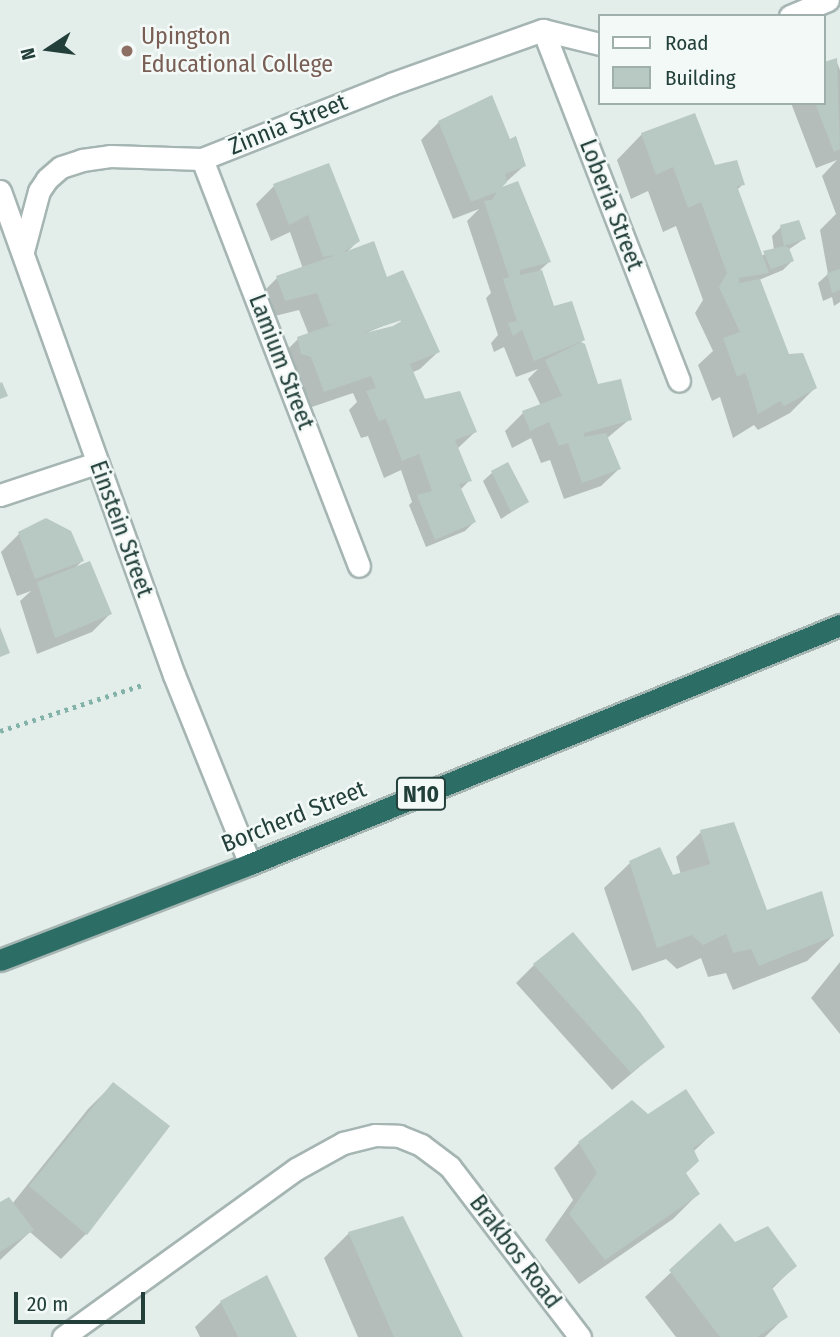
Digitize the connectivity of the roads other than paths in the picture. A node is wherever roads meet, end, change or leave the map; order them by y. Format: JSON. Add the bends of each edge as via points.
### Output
{"nodes":[{"id":1,"x":828,"y":0,"type":"edge"},
{"id":2,"x":795,"y":14,"type":"edge"},
{"id":3,"x":542,"y":30,"type":"junction"},
{"id":4,"x":598,"y":44,"type":"edge"},
{"id":5,"x":202,"y":159,"type":"junction"},
{"id":6,"x":0,"y":191,"type":"edge"},
{"id":7,"x":23,"y":251,"type":"junction"},
{"id":8,"x":679,"y":381,"type":"dead end"},
{"id":9,"x":96,"y":463,"type":"junction"},
{"id":10,"x":0,"y":495,"type":"edge"},
{"id":11,"x":359,"y":566,"type":"dead end"},
{"id":12,"x":840,"y":625,"type":"edge"},
{"id":13,"x":250,"y":864,"type":"junction"},
{"id":14,"x":0,"y":960,"type":"edge"},
{"id":15,"x":63,"y":1337,"type":"edge"},
{"id":16,"x":580,"y":1337,"type":"edge"}],
"edges":[{"from":1,"to":2,"type":"street"},
{"from":3,"to":4,"type":"street"},
{"from":3,"to":5,"type":"street","name":"Zinnia Street"},
{"from":3,"to":8,"type":"street","name":"Loberia Street"},
{"from":5,"to":7,"type":"street","name":"Zinnia Street","via":[[110,156],[61,167],[39,191]]},
{"from":5,"to":11,"type":"street","name":"Lamium Street"},
{"from":6,"to":7,"type":"street","name":"Einstein Street"},
{"from":7,"to":9,"type":"street","name":"Einstein Street"},
{"from":9,"to":10,"type":"street"},
{"from":9,"to":13,"type":"street","name":"Einstein Street"},
{"from":12,"to":13,"type":"highway","name":"Borcherd Street","number":"N10"},
{"from":13,"to":14,"type":"highway","name":"Borcherd Street","number":"N10"},
{"from":15,"to":16,"type":"street","name":"Brakbos Road","via":[[296,1169],[343,1143],[375,1135],[399,1136],[421,1145],[450,1167]]}]}
